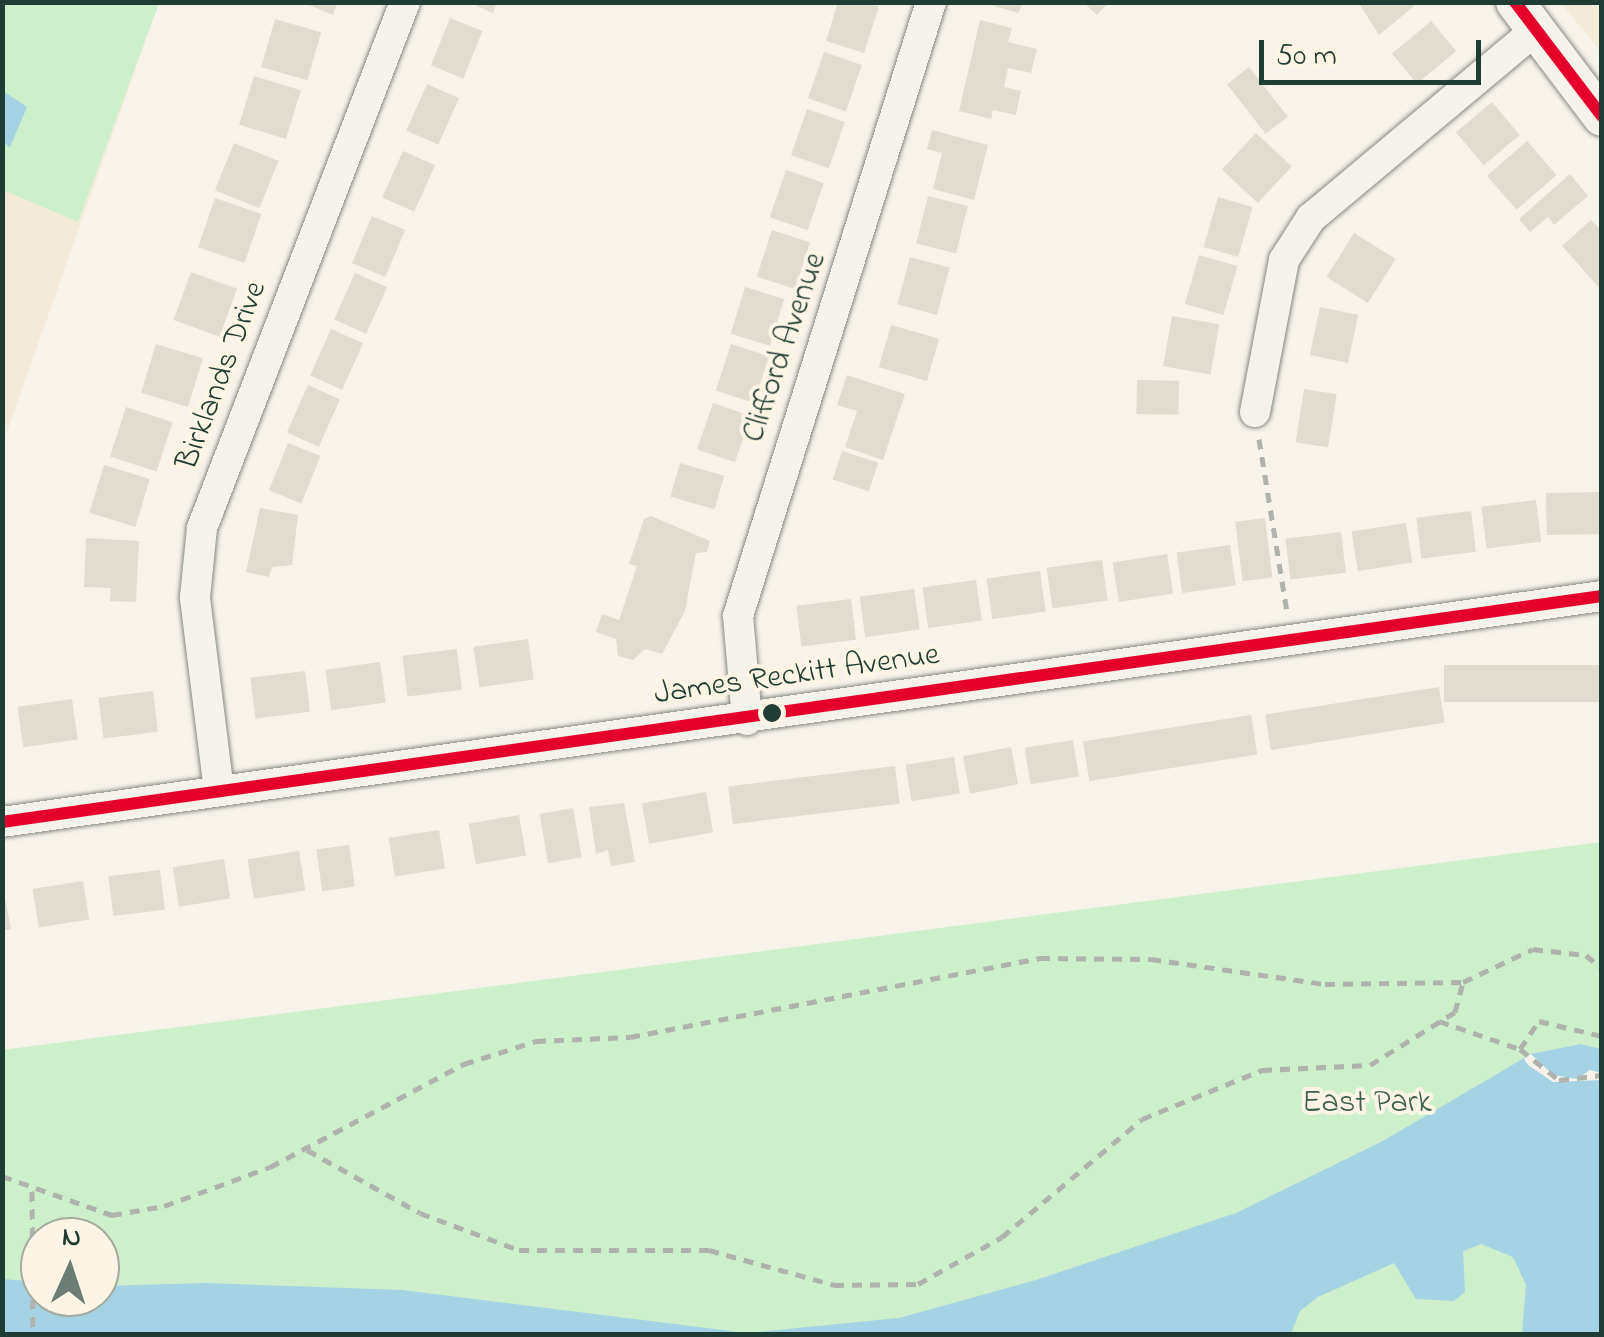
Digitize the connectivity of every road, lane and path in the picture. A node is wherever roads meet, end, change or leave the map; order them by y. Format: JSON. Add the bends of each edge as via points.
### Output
{"nodes":[{"id":1,"x":404,"y":2,"type":"edge"},
{"id":2,"x":931,"y":2,"type":"edge"},
{"id":3,"x":1526,"y":16,"type":"edge"},
{"id":4,"x":1602,"y":117,"type":"edge"},
{"id":5,"x":1255,"y":412,"type":"joint"},
{"id":6,"x":1602,"y":596,"type":"edge"},
{"id":7,"x":1292,"y":641,"type":"junction"},
{"id":8,"x":747,"y":720,"type":"junction"},
{"id":9,"x":219,"y":791,"type":"junction"},
{"id":10,"x":2,"y":822,"type":"edge"},
{"id":11,"x":1602,"y":969,"type":"edge"},
{"id":12,"x":1463,"y":982,"type":"junction"},
{"id":13,"x":1440,"y":1022,"type":"junction"},
{"id":14,"x":1602,"y":1036,"type":"edge"},
{"id":15,"x":1520,"y":1049,"type":"junction"},
{"id":16,"x":1602,"y":1075,"type":"edge"},
{"id":17,"x":307,"y":1150,"type":"junction"},
{"id":18,"x":2,"y":1176,"type":"edge"},
{"id":19,"x":32,"y":1191,"type":"junction"},
{"id":20,"x":34,"y":1334,"type":"edge"}],
"edges":[{"from":1,"to":9,"type":"street","name":"Birklands Drive","via":[[202,528],[195,597]]},
{"from":2,"to":8,"type":"street","name":"Clifford Avenue","via":[[738,616]]},
{"from":3,"to":4,"type":"street"},
{"from":3,"to":5,"type":"street","via":[[1311,218],[1284,260]]},
{"from":5,"to":7,"type":"path"},
{"from":6,"to":7,"type":"street","name":"James Reckitt Avenue"},
{"from":7,"to":8,"type":"street","name":"James Reckitt Avenue"},
{"from":8,"to":9,"type":"street","name":"James Reckitt Avenue"},
{"from":9,"to":10,"type":"street","name":"James Reckitt Avenue"},
{"from":11,"to":12,"type":"path","via":[[1586,956],[1534,949]]},
{"from":12,"to":13,"type":"path","via":[[1454,1012]]},
{"from":12,"to":17,"type":"path","via":[[1325,984],[1151,959],[1040,958],[630,1037],[536,1041],[464,1064]]},
{"from":13,"to":15,"type":"path"},
{"from":13,"to":17,"type":"path","via":[[1370,1065],[1262,1070],[1142,1119],[1002,1237],[918,1284],[834,1284],[709,1250],[519,1250],[420,1213]]},
{"from":14,"to":15,"type":"path","via":[[1539,1021]]},
{"from":15,"to":16,"type":"path","via":[[1558,1080]]},
{"from":17,"to":19,"type":"path","via":[[164,1206],[112,1215]]},
{"from":18,"to":19,"type":"path"},
{"from":19,"to":20,"type":"path"}]}
